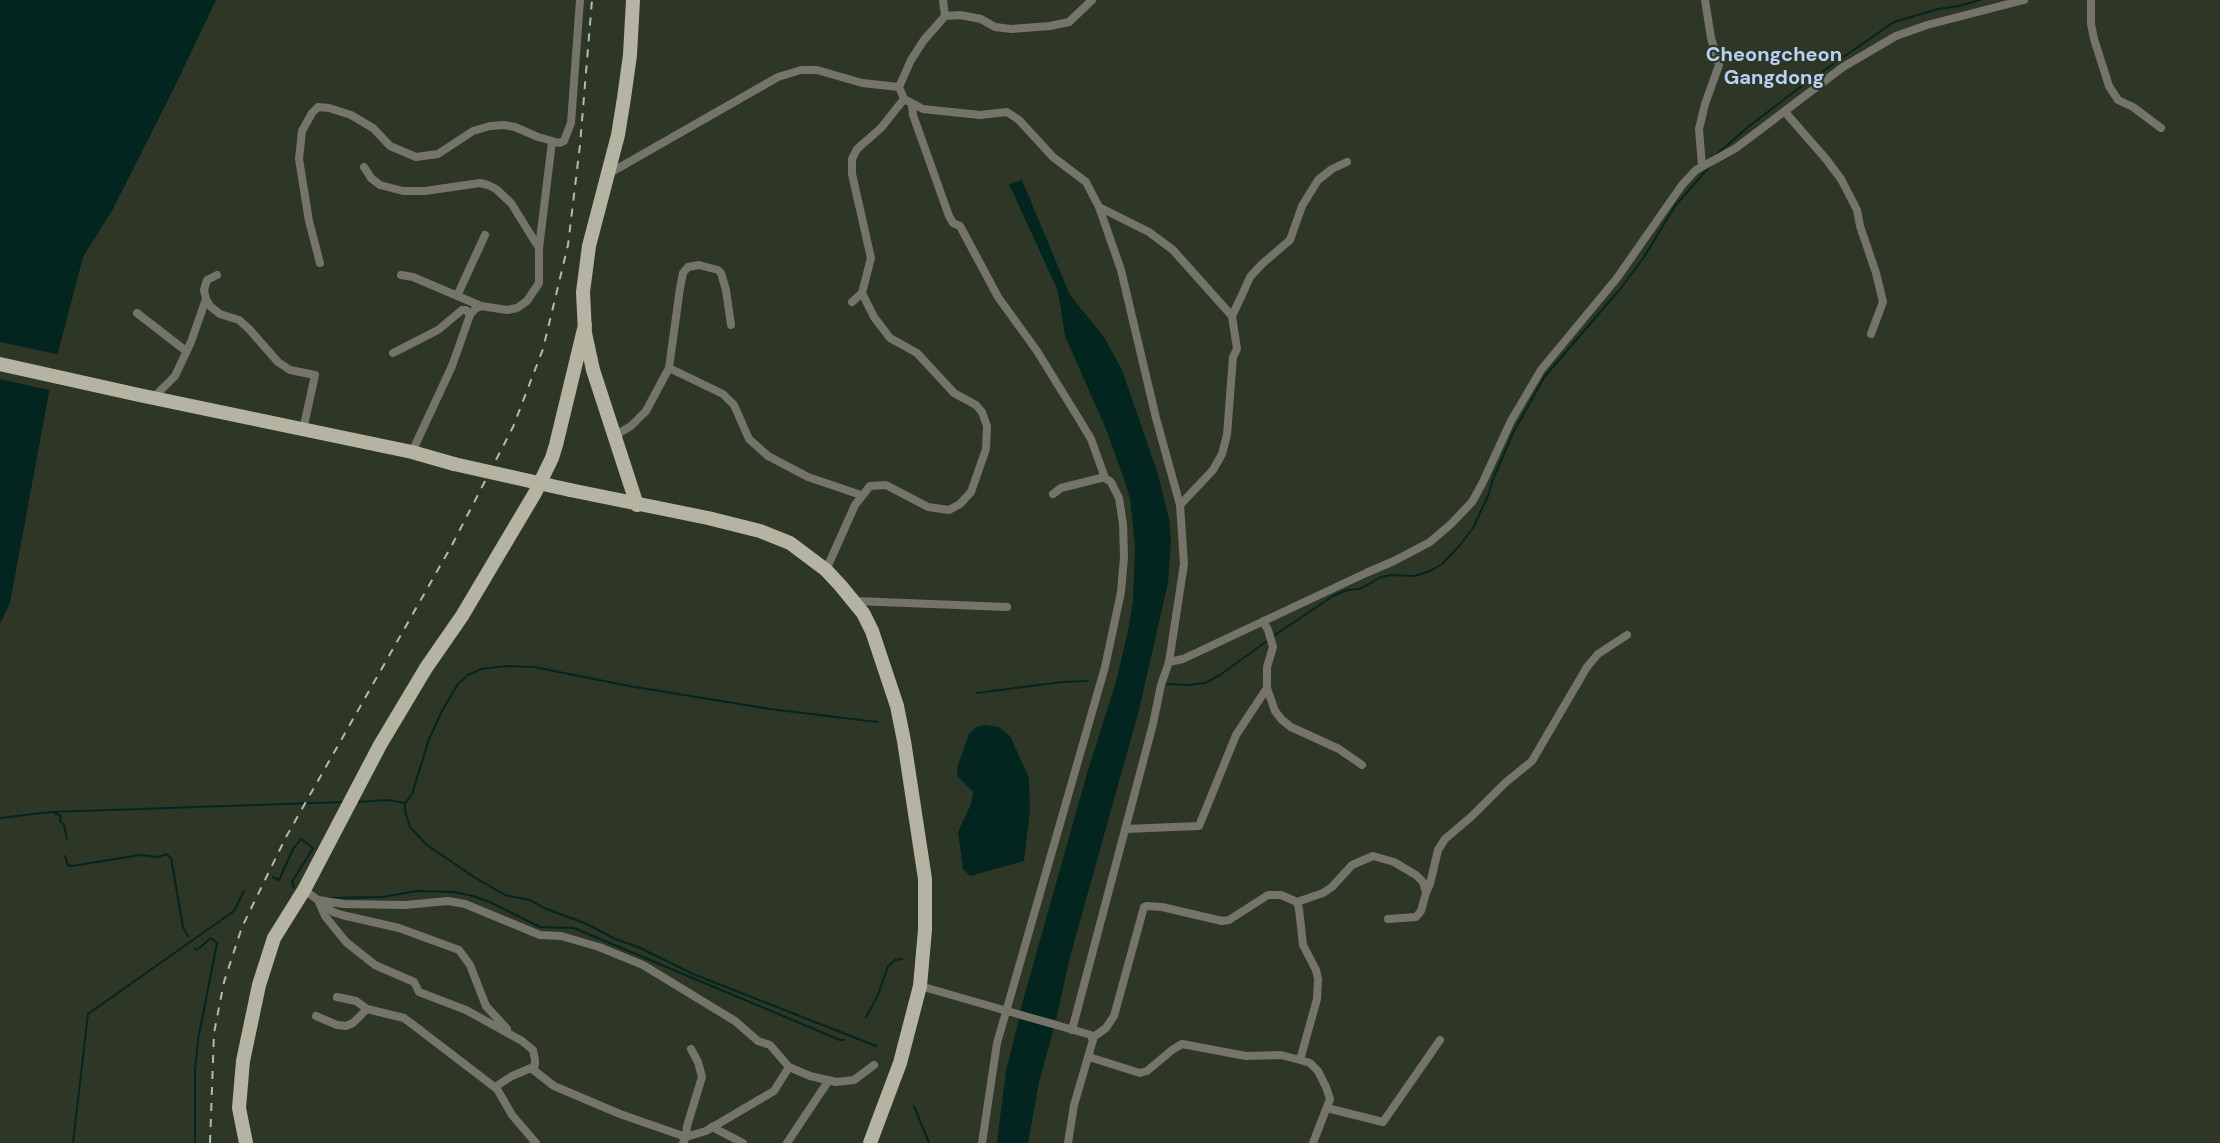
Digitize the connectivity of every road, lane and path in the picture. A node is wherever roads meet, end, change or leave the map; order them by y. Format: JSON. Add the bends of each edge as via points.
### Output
{"nodes":[{"id":1,"x":580,"y":0,"type":"edge"},
{"id":2,"x":633,"y":0,"type":"edge"},
{"id":3,"x":943,"y":0,"type":"edge"},
{"id":4,"x":1092,"y":0,"type":"edge"},
{"id":5,"x":1705,"y":0,"type":"edge"},
{"id":6,"x":2024,"y":0,"type":"edge"},
{"id":7,"x":2091,"y":0,"type":"edge"},
{"id":8,"x":945,"y":16,"type":"junction"},
{"id":9,"x":899,"y":87,"type":"junction"},
{"id":10,"x":904,"y":99,"type":"junction"},
{"id":11,"x":912,"y":105,"type":"junction"},
{"id":12,"x":1785,"y":111,"type":"junction"},
{"id":13,"x":2161,"y":128,"type":"dead end"},
{"id":14,"x":552,"y":142,"type":"junction"},
{"id":15,"x":1347,"y":162,"type":"dead end"},
{"id":16,"x":1705,"y":164,"type":"junction"},
{"id":17,"x":364,"y":167,"type":"dead end"},
{"id":18,"x":608,"y":174,"type":"junction"},
{"id":19,"x":1099,"y":207,"type":"junction"},
{"id":20,"x":485,"y":235,"type":"dead end"},
{"id":21,"x":539,"y":248,"type":"junction"},
{"id":22,"x":320,"y":263,"type":"dead end"},
{"id":23,"x":217,"y":275,"type":"dead end"},
{"id":24,"x":401,"y":275,"type":"dead end"},
{"id":25,"x":862,"y":293,"type":"junction"},
{"id":26,"x":457,"y":296,"type":"junction"},
{"id":27,"x":206,"y":299,"type":"junction"},
{"id":28,"x":852,"y":302,"type":"dead end"},
{"id":29,"x":481,"y":306,"type":"junction"},
{"id":30,"x":137,"y":313,"type":"dead end"},
{"id":31,"x":470,"y":315,"type":"junction"},
{"id":32,"x":1232,"y":316,"type":"junction"},
{"id":33,"x":585,"y":325,"type":"junction"},
{"id":34,"x":731,"y":325,"type":"dead end"},
{"id":35,"x":1871,"y":334,"type":"dead end"},
{"id":36,"x":186,"y":351,"type":"junction"},
{"id":37,"x":393,"y":353,"type":"dead end"},
{"id":38,"x":0,"y":364,"type":"edge"},
{"id":39,"x":669,"y":368,"type":"junction"},
{"id":40,"x":146,"y":397,"type":"junction"},
{"id":41,"x":303,"y":430,"type":"junction"},
{"id":42,"x":614,"y":436,"type":"junction"},
{"id":43,"x":412,"y":452,"type":"junction"},
{"id":44,"x":1105,"y":478,"type":"junction"},
{"id":45,"x":1053,"y":494,"type":"dead end"},
{"id":46,"x":861,"y":495,"type":"junction"},
{"id":47,"x":637,"y":505,"type":"junction"},
{"id":48,"x":1180,"y":505,"type":"junction"},
{"id":49,"x":826,"y":570,"type":"junction"},
{"id":50,"x":855,"y":600,"type":"junction"},
{"id":51,"x":1007,"y":607,"type":"dead end"},
{"id":52,"x":1263,"y":621,"type":"junction"},
{"id":53,"x":1627,"y":634,"type":"dead end"},
{"id":54,"x":1169,"y":662,"type":"junction"},
{"id":55,"x":1267,"y":688,"type":"junction"},
{"id":56,"x":1362,"y":765,"type":"dead end"},
{"id":57,"x":1125,"y":829,"type":"junction"},
{"id":58,"x":304,"y":890,"type":"junction"},
{"id":59,"x":1426,"y":893,"type":"junction"},
{"id":60,"x":318,"y":900,"type":"junction"},
{"id":61,"x":1297,"y":902,"type":"junction"},
{"id":62,"x":1388,"y":919,"type":"dead end"},
{"id":63,"x":920,"y":986,"type":"junction"},
{"id":64,"x":337,"y":997,"type":"dead end"},
{"id":65,"x":367,"y":1009,"type":"junction"},
{"id":66,"x":1009,"y":1012,"type":"junction"},
{"id":67,"x":316,"y":1016,"type":"dead end"},
{"id":68,"x":1072,"y":1030,"type":"junction"},
{"id":69,"x":510,"y":1034,"type":"junction"},
{"id":70,"x":1092,"y":1038,"type":"junction"},
{"id":71,"x":1440,"y":1040,"type":"dead end"},
{"id":72,"x":691,"y":1049,"type":"dead end"},
{"id":73,"x":1089,"y":1057,"type":"junction"},
{"id":74,"x":1300,"y":1060,"type":"junction"},
{"id":75,"x":873,"y":1065,"type":"dead end"},
{"id":76,"x":789,"y":1067,"type":"junction"},
{"id":77,"x":531,"y":1068,"type":"junction"},
{"id":78,"x":829,"y":1080,"type":"junction"},
{"id":79,"x":495,"y":1087,"type":"junction"},
{"id":80,"x":1327,"y":1108,"type":"junction"},
{"id":81,"x":712,"y":1127,"type":"junction"},
{"id":82,"x":685,"y":1140,"type":"edge"},
{"id":83,"x":246,"y":1143,"type":"edge"},
{"id":84,"x":536,"y":1143,"type":"edge"},
{"id":85,"x":743,"y":1143,"type":"edge"},
{"id":86,"x":787,"y":1143,"type":"edge"},
{"id":87,"x":870,"y":1143,"type":"edge"},
{"id":88,"x":982,"y":1143,"type":"edge"},
{"id":89,"x":1068,"y":1143,"type":"edge"},
{"id":90,"x":1313,"y":1143,"type":"edge"}],
"edges":[{"from":1,"to":14,"type":"street","via":[[571,123],[564,141]]},
{"from":2,"to":18,"type":"main road","via":[[624,98]]},
{"from":3,"to":8,"type":"street"},
{"from":4,"to":8,"type":"street","via":[[1069,22],[1050,26],[1003,28],[981,19]]},
{"from":5,"to":16,"type":"street","via":[[1719,65],[1699,129]]},
{"from":6,"to":12,"type":"street","via":[[1896,36],[1843,67]]},
{"from":7,"to":13,"type":"street","via":[[2094,39],[2114,94]]},
{"from":8,"to":9,"type":"street","via":[[911,60]]},
{"from":9,"to":10,"type":"street"},
{"from":9,"to":18,"type":"street","via":[[801,70],[778,77]]},
{"from":10,"to":11,"type":"street"},
{"from":10,"to":25,"type":"street","via":[[852,159],[871,258]]},
{"from":11,"to":19,"type":"street","via":[[961,114],[1007,112],[1053,157],[1086,182]]},
{"from":11,"to":44,"type":"street","via":[[949,216],[960,226],[998,297],[1037,351],[1091,439]]},
{"from":12,"to":16,"type":"street","via":[[1718,159]]},
{"from":12,"to":35,"type":"street","via":[[1826,159],[1857,210],[1883,302]]},
{"from":14,"to":21,"type":"street"},
{"from":14,"to":22,"type":"street","via":[[515,127],[490,126],[473,131],[438,154],[416,157],[390,146],[373,128],[351,115],[318,107],[302,131],[299,159]]},
{"from":15,"to":32,"type":"street","via":[[1318,180],[1302,206],[1290,240],[1250,277]]},
{"from":16,"to":52,"type":"street","via":[[1682,185],[1617,278],[1541,370],[1472,502],[1451,524],[1414,552]]},
{"from":17,"to":21,"type":"street","via":[[380,185],[403,191],[488,185],[511,203]]},
{"from":18,"to":33,"type":"main road","via":[[585,268]]},
{"from":19,"to":32,"type":"street","via":[[1149,232],[1173,250]]},
{"from":19,"to":48,"type":"street","via":[[1121,270]]},
{"from":20,"to":26,"type":"street"},
{"from":21,"to":29,"type":"street","via":[[539,283],[527,301],[507,310]]},
{"from":23,"to":27,"type":"street","via":[[207,280]]},
{"from":24,"to":26,"type":"street"},
{"from":25,"to":28,"type":"street"},
{"from":25,"to":46,"type":"street","via":[[881,330],[917,352],[954,393],[976,405],[987,426],[986,449],[972,492],[949,510],[928,507],[886,485],[870,486]]},
{"from":26,"to":29,"type":"street"},
{"from":27,"to":36,"type":"street"},
{"from":27,"to":41,"type":"street","via":[[220,314],[239,320],[278,362],[290,370],[315,375]]},
{"from":29,"to":31,"type":"street"},
{"from":30,"to":36,"type":"street"},
{"from":31,"to":37,"type":"street","via":[[462,310],[438,330]]},
{"from":31,"to":43,"type":"street","via":[[452,366]]},
{"from":32,"to":48,"type":"street","via":[[1237,349],[1222,454],[1213,470]]},
{"from":33,"to":42,"type":"main road","via":[[593,370]]},
{"from":33,"to":58,"type":"main road","via":[[552,458],[528,506],[380,745]]},
{"from":34,"to":39,"type":"street","via":[[722,273],[699,265],[688,267],[680,288]]},
{"from":36,"to":40,"type":"street","via":[[175,376]]},
{"from":38,"to":40,"type":"main road"},
{"from":39,"to":42,"type":"street","via":[[646,411]]},
{"from":39,"to":46,"type":"street","via":[[723,394],[734,405],[749,439],[768,456],[808,477]]},
{"from":40,"to":41,"type":"main road"},
{"from":41,"to":43,"type":"main road"},
{"from":42,"to":47,"type":"main road"},
{"from":43,"to":47,"type":"main road","bridge":true},
{"from":44,"to":45,"type":"street","via":[[1061,488]]},
{"from":44,"to":66,"type":"street","via":[[1119,498],[1123,524],[1120,592],[1095,705]]},
{"from":46,"to":49,"type":"street"},
{"from":47,"to":49,"type":"main road","via":[[708,518],[777,537]]},
{"from":48,"to":54,"type":"street","via":[[1184,564]]},
{"from":49,"to":50,"type":"main road"},
{"from":50,"to":51,"type":"street"},
{"from":50,"to":63,"type":"main road","via":[[885,665],[904,741],[925,879],[926,930]]},
{"from":52,"to":54,"type":"street"},
{"from":52,"to":55,"type":"street","via":[[1273,647]]},
{"from":53,"to":59,"type":"street","via":[[1598,654],[1587,667],[1532,761],[1445,839],[1437,850]]},
{"from":54,"to":57,"type":"street"},
{"from":55,"to":56,"type":"street","via":[[1275,711],[1291,728],[1339,749]]},
{"from":55,"to":57,"type":"street","via":[[1236,735],[1199,826]]},
{"from":57,"to":68,"type":"street"},
{"from":58,"to":60,"type":"street"},
{"from":58,"to":83,"type":"main road","via":[[274,938],[259,985],[239,1094]]},
{"from":59,"to":61,"type":"street","via":[[1416,875],[1373,856],[1352,865],[1323,893]]},
{"from":59,"to":62,"type":"street","via":[[1416,917]]},
{"from":60,"to":69,"type":"street","via":[[325,916],[346,942],[375,965],[414,982],[418,992],[466,1010]]},
{"from":60,"to":69,"type":"street","via":[[333,912],[399,928],[459,950],[470,964],[486,1006]]},
{"from":60,"to":76,"type":"street","via":[[383,906],[448,901],[465,904],[540,935],[561,936],[599,947],[643,965],[735,1021],[758,1041],[770,1045]]},
{"from":61,"to":70,"type":"street","via":[[1281,895],[1268,896],[1233,919],[1222,921],[1162,906],[1144,907],[1114,1016]]},
{"from":61,"to":74,"type":"street","via":[[1303,945],[1316,970],[1318,988]]},
{"from":63,"to":66,"type":"street"},
{"from":63,"to":87,"type":"main road","via":[[900,1063]]},
{"from":64,"to":65,"type":"street","via":[[356,1001]]},
{"from":65,"to":67,"type":"street","via":[[346,1026]]},
{"from":65,"to":79,"type":"street","via":[[404,1018]]},
{"from":66,"to":68,"type":"street"},
{"from":66,"to":88,"type":"street","via":[[998,1042]]},
{"from":68,"to":70,"type":"street"},
{"from":69,"to":77,"type":"street","via":[[533,1050],[535,1065]]},
{"from":70,"to":73,"type":"street"},
{"from":71,"to":80,"type":"street","via":[[1383,1122]]},
{"from":72,"to":82,"type":"street","via":[[702,1077]]},
{"from":73,"to":74,"type":"street","via":[[1140,1073],[1182,1044],[1246,1056],[1281,1055]]},
{"from":73,"to":89,"type":"street","via":[[1072,1113]]},
{"from":74,"to":80,"type":"street","via":[[1318,1071],[1330,1099]]},
{"from":75,"to":78,"type":"street","via":[[854,1080]]},
{"from":76,"to":78,"type":"street"},
{"from":76,"to":81,"type":"street","via":[[774,1091]]},
{"from":77,"to":79,"type":"street"},
{"from":77,"to":82,"type":"street","via":[[554,1086],[665,1128]]},
{"from":78,"to":86,"type":"street"},
{"from":79,"to":84,"type":"street"},
{"from":80,"to":90,"type":"street"},
{"from":81,"to":82,"type":"street"},
{"from":81,"to":85,"type":"street"}]}
